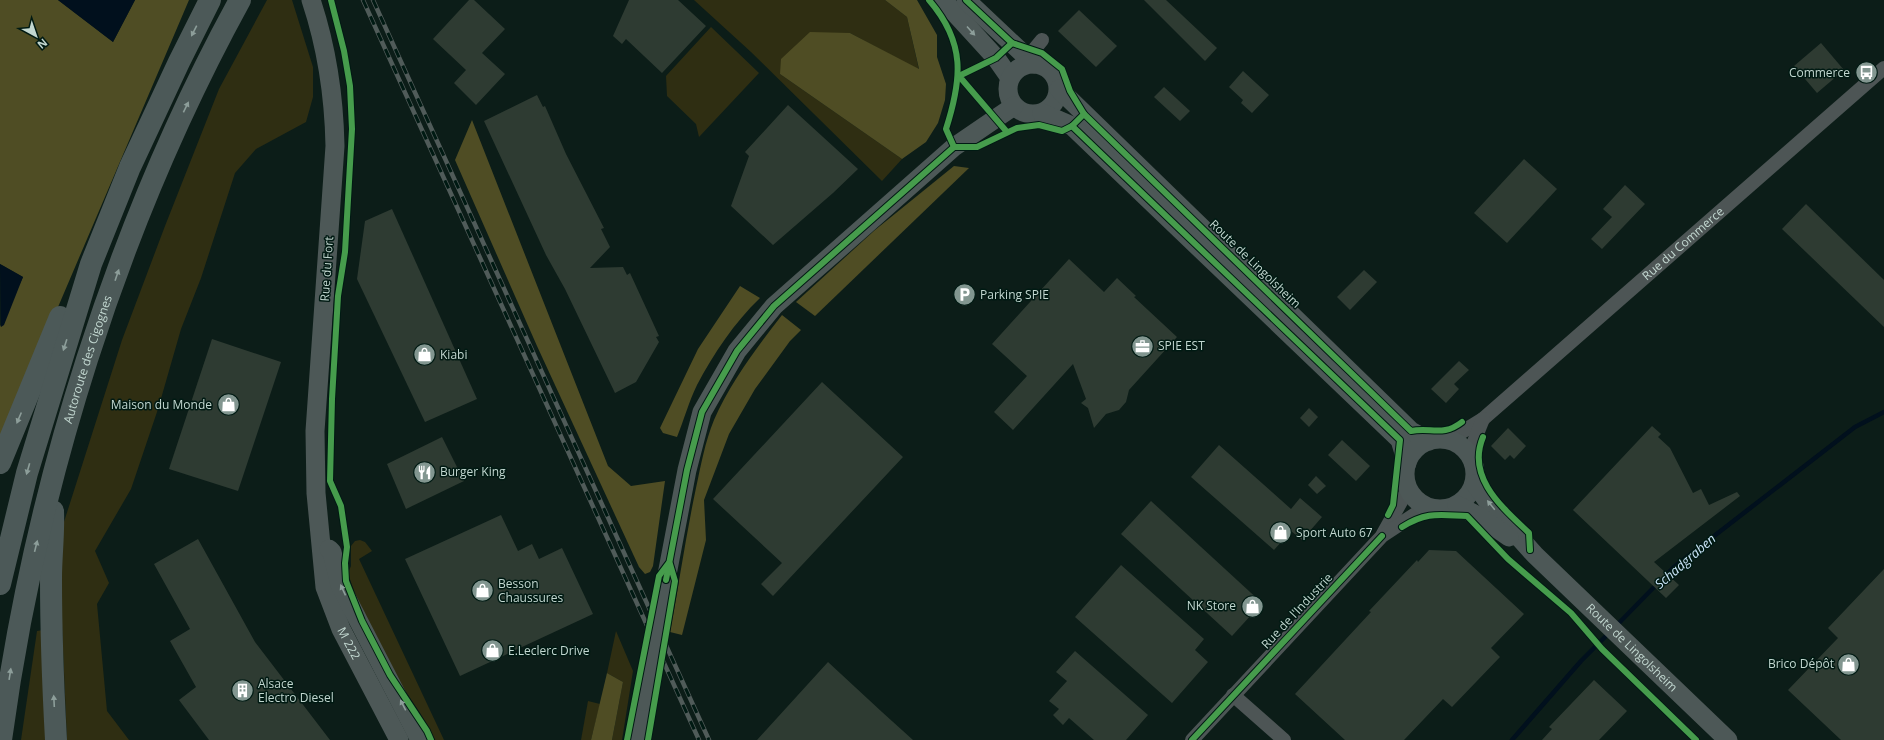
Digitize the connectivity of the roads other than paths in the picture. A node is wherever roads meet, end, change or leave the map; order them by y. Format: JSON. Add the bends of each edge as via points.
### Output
{"nodes":[{"id":1,"x":210,"y":0,"type":"edge"},
{"id":2,"x":240,"y":0,"type":"edge"},
{"id":3,"x":311,"y":0,"type":"edge"},
{"id":4,"x":966,"y":0,"type":"edge"},
{"id":5,"x":944,"y":1,"type":"edge"},
{"id":6,"x":1042,"y":40,"type":"dead end"},
{"id":7,"x":1031,"y":60,"type":"junction"},
{"id":8,"x":178,"y":62,"type":"junction"},
{"id":9,"x":1884,"y":68,"type":"edge"},
{"id":10,"x":1010,"y":78,"type":"junction"},
{"id":11,"x":1059,"y":89,"type":"junction"},
{"id":12,"x":1014,"y":106,"type":"junction"},
{"id":13,"x":1042,"y":113,"type":"junction"},
{"id":14,"x":1483,"y":419,"type":"junction"},
{"id":15,"x":1449,"y":440,"type":"junction"},
{"id":16,"x":1429,"y":441,"type":"junction"},
{"id":17,"x":1470,"y":454,"type":"junction"},
{"id":18,"x":0,"y":463,"type":"edge"},
{"id":19,"x":1407,"y":463,"type":"junction"},
{"id":20,"x":1474,"y":484,"type":"junction"},
{"id":21,"x":51,"y":486,"type":"junction"},
{"id":22,"x":1408,"y":489,"type":"junction"},
{"id":23,"x":1457,"y":506,"type":"junction"},
{"id":24,"x":1426,"y":507,"type":"junction"},
{"id":25,"x":1382,"y":536,"type":"junction"},
{"id":26,"x":320,"y":540,"type":"junction"},
{"id":27,"x":1535,"y":556,"type":"junction"},
{"id":28,"x":0,"y":584,"type":"edge"},
{"id":29,"x":1233,"y":695,"type":"junction"},
{"id":30,"x":1,"y":740,"type":"edge"},
{"id":31,"x":56,"y":740,"type":"edge"},
{"id":32,"x":399,"y":740,"type":"edge"},
{"id":33,"x":420,"y":740,"type":"edge"},
{"id":34,"x":636,"y":740,"type":"edge"},
{"id":35,"x":1192,"y":740,"type":"edge"},
{"id":36,"x":1284,"y":740,"type":"edge"},
{"id":37,"x":1728,"y":740,"type":"edge"}],
"edges":[{"from":1,"to":8,"type":"highway","one_way":true},
{"from":21,"to":2,"type":"highway","name":"Autoroute des Cigognes","one_way":true,"via":[[86,365],[125,253],[169,142]]},
{"from":3,"to":26,"type":"main road","name":"Rue du Fort","via":[[327,57],[335,138],[315,431]]},
{"from":4,"to":7,"type":"main road"},
{"from":5,"to":10,"type":"main road","one_way":true,"via":[[996,58]]},
{"from":6,"to":7,"type":"street"},
{"from":7,"to":10,"type":"main road"},
{"from":7,"to":11,"type":"main road","via":[[1054,74]]},
{"from":8,"to":18,"type":"highway","one_way":true,"via":[[151,96]]},
{"from":8,"to":28,"type":"highway","one_way":true,"via":[[130,167],[91,264],[26,473]]},
{"from":9,"to":14,"type":"street","name":"Rue du Commerce"},
{"from":10,"to":12,"type":"main road","via":[[1008,92]]},
{"from":11,"to":13,"type":"main road","via":[[1054,104]]},
{"from":11,"to":16,"type":"main road","name":"Route de Lingolsheim","via":[[1405,425]]},
{"from":12,"to":13,"type":"main road","via":[[1027,113]]},
{"from":12,"to":34,"type":"main road","bridge":true,"via":[[954,147],[780,301],[737,351],[702,412],[687,470]]},
{"from":13,"to":19,"type":"main road","via":[[1072,126],[1395,435],[1400,440]]},
{"from":14,"to":15,"type":"street","name":"Rue du Commerce"},
{"from":14,"to":17,"type":"street","name":"Rue du Commerce"},
{"from":15,"to":16,"type":"main road"},
{"from":15,"to":17,"type":"main road"},
{"from":16,"to":19,"type":"main road","via":[[1416,450]]},
{"from":17,"to":20,"type":"main road","via":[[1476,473]]},
{"from":19,"to":22,"type":"main road"},
{"from":20,"to":23,"type":"main road","via":[[1471,492]]},
{"from":27,"to":20,"type":"main road","one_way":true},
{"from":30,"to":21,"type":"highway","name":"Autoroute des Cigognes","one_way":true,"via":[[10,671],[26,586]]},
{"from":31,"to":21,"type":"highway","one_way":true,"via":[[51,654],[51,559],[54,533]]},
{"from":22,"to":24,"type":"main road","via":[[1418,502]]},
{"from":22,"to":25,"type":"street","name":"Rue de l'Industrie"},
{"from":23,"to":24,"type":"main road","via":[[1436,510]]},
{"from":23,"to":27,"type":"main road","via":[[1480,518]]},
{"from":24,"to":25,"type":"street","name":"Rue de l'Industrie"},
{"from":25,"to":29,"type":"street","name":"Rue de l'Industrie"},
{"from":26,"to":32,"type":"main road","name":"M 222","via":[[325,587],[329,600],[341,629]]},
{"from":33,"to":26,"type":"main road","number":"M 222","one_way":true,"via":[[340,585],[332,552]]},
{"from":27,"to":37,"type":"main road","name":"Route de Lingolsheim"},
{"from":29,"to":35,"type":"street","name":"Rue de l'Industrie"},
{"from":29,"to":36,"type":"street"}]}
